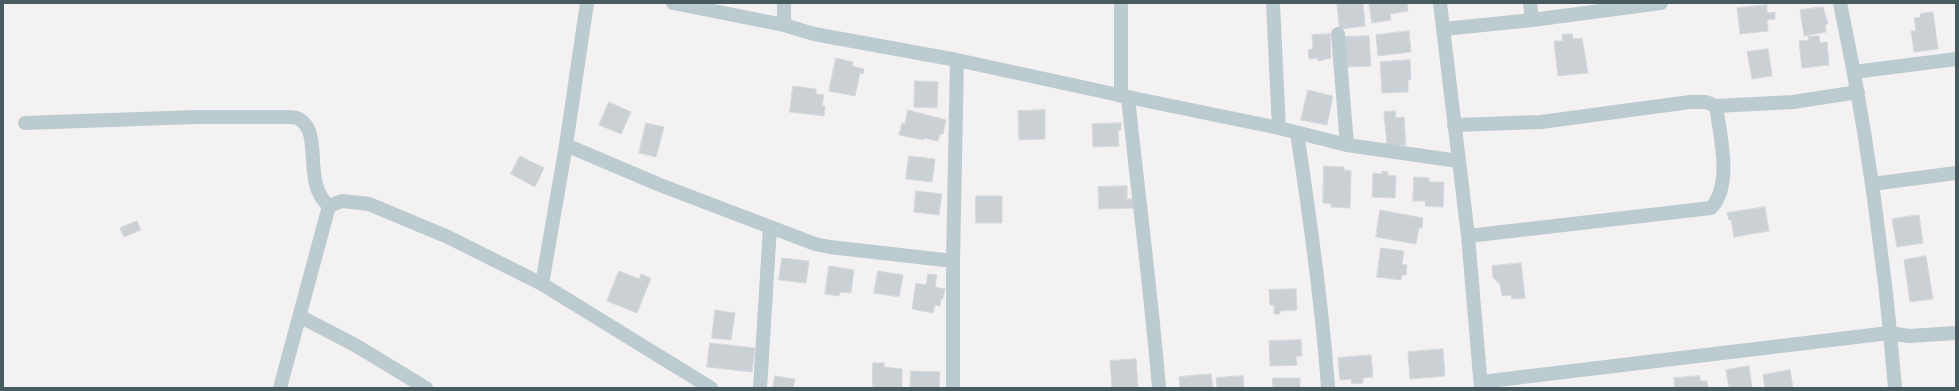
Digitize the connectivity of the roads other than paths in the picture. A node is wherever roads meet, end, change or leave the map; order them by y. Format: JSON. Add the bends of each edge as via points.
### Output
{"nodes":[{"id":1,"x":587,"y":3,"type":"edge"},
{"id":2,"x":673,"y":3,"type":"edge"},
{"id":3,"x":784,"y":3,"type":"edge"},
{"id":4,"x":1121,"y":3,"type":"edge"},
{"id":5,"x":1273,"y":3,"type":"edge"},
{"id":6,"x":1440,"y":3,"type":"edge"},
{"id":7,"x":1530,"y":3,"type":"edge"},
{"id":8,"x":1661,"y":3,"type":"edge"},
{"id":9,"x":1840,"y":3,"type":"edge"},
{"id":10,"x":1532,"y":20,"type":"junction"},
{"id":11,"x":784,"y":25,"type":"junction"},
{"id":12,"x":1444,"y":29,"type":"junction"},
{"id":13,"x":1338,"y":34,"type":"dead end"},
{"id":14,"x":1956,"y":59,"type":"edge"},
{"id":15,"x":957,"y":60,"type":"junction"},
{"id":16,"x":1854,"y":72,"type":"junction"},
{"id":17,"x":1858,"y":92,"type":"junction"},
{"id":18,"x":1125,"y":97,"type":"junction"},
{"id":19,"x":1716,"y":106,"type":"junction"},
{"id":20,"x":25,"y":124,"type":"dead end"},
{"id":21,"x":1454,"y":125,"type":"junction"},
{"id":22,"x":1279,"y":128,"type":"junction"},
{"id":23,"x":1297,"y":133,"type":"junction"},
{"id":24,"x":566,"y":145,"type":"junction"},
{"id":25,"x":1347,"y":145,"type":"junction"},
{"id":26,"x":1458,"y":161,"type":"junction"},
{"id":27,"x":1956,"y":173,"type":"edge"},
{"id":28,"x":1872,"y":184,"type":"junction"},
{"id":29,"x":329,"y":206,"type":"junction"},
{"id":30,"x":770,"y":227,"type":"junction"},
{"id":31,"x":1468,"y":236,"type":"junction"},
{"id":32,"x":953,"y":261,"type":"junction"},
{"id":33,"x":542,"y":284,"type":"junction"},
{"id":34,"x":300,"y":317,"type":"junction"},
{"id":35,"x":1889,"y":333,"type":"junction"},
{"id":36,"x":1956,"y":333,"type":"edge"},
{"id":37,"x":1481,"y":385,"type":"edge"},
{"id":38,"x":280,"y":388,"type":"edge"},
{"id":39,"x":426,"y":388,"type":"edge"},
{"id":40,"x":711,"y":388,"type":"edge"},
{"id":41,"x":760,"y":388,"type":"edge"},
{"id":42,"x":953,"y":388,"type":"edge"},
{"id":43,"x":1159,"y":388,"type":"edge"},
{"id":44,"x":1328,"y":388,"type":"edge"},
{"id":45,"x":1895,"y":388,"type":"edge"}],
"edges":[{"from":1,"to":24,"type":"street"},
{"from":2,"to":11,"type":"street"},
{"from":3,"to":11,"type":"street"},
{"from":4,"to":18,"type":"street"},
{"from":5,"to":22,"type":"street"},
{"from":6,"to":12,"type":"street"},
{"from":7,"to":10,"type":"street"},
{"from":8,"to":10,"type":"street"},
{"from":9,"to":16,"type":"street"},
{"from":10,"to":12,"type":"street"},
{"from":11,"to":15,"type":"street","via":[[822,35]]},
{"from":12,"to":21,"type":"street"},
{"from":13,"to":25,"type":"street"},
{"from":14,"to":16,"type":"street"},
{"from":15,"to":18,"type":"street"},
{"from":15,"to":32,"type":"street"},
{"from":16,"to":17,"type":"street"},
{"from":17,"to":19,"type":"street","via":[[1793,102]]},
{"from":17,"to":28,"type":"street"},
{"from":18,"to":22,"type":"street"},
{"from":18,"to":43,"type":"street"},
{"from":19,"to":21,"type":"street","via":[[1706,102],[1690,102],[1541,122]]},
{"from":19,"to":31,"type":"street","via":[[1724,164],[1718,200],[1711,208]]},
{"from":20,"to":29,"type":"street","via":[[195,117],[298,118],[310,133],[315,183],[323,201]]},
{"from":21,"to":26,"type":"street"},
{"from":22,"to":23,"type":"street"},
{"from":23,"to":25,"type":"street"},
{"from":23,"to":44,"type":"street","via":[[1316,263]]},
{"from":24,"to":30,"type":"street"},
{"from":24,"to":33,"type":"street"},
{"from":25,"to":26,"type":"street"},
{"from":26,"to":31,"type":"street"},
{"from":27,"to":28,"type":"street"},
{"from":28,"to":35,"type":"street"},
{"from":29,"to":33,"type":"street","via":[[350,201],[378,207],[448,237]]},
{"from":29,"to":34,"type":"street"},
{"from":30,"to":32,"type":"street","via":[[830,247]]},
{"from":30,"to":41,"type":"street"},
{"from":31,"to":37,"type":"street"},
{"from":32,"to":42,"type":"street"},
{"from":33,"to":40,"type":"street"},
{"from":34,"to":38,"type":"street"},
{"from":34,"to":39,"type":"street","via":[[355,345]]},
{"from":35,"to":36,"type":"street","via":[[1909,336]]},
{"from":35,"to":37,"type":"street"},
{"from":35,"to":45,"type":"street"}]}
